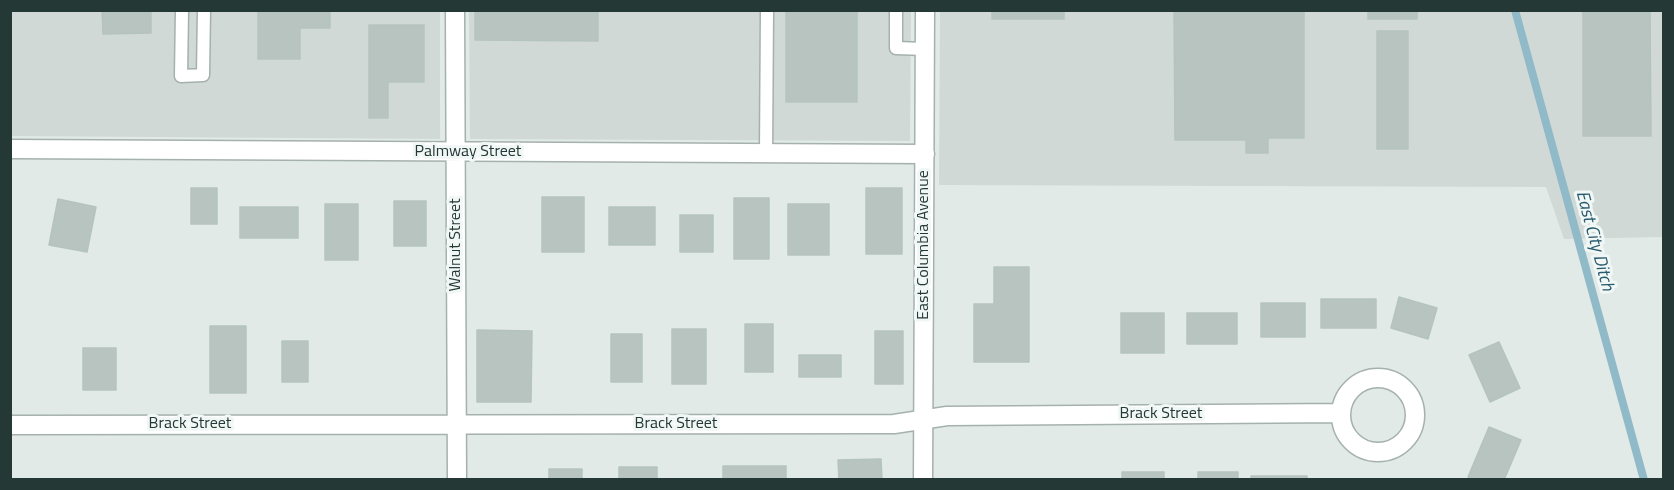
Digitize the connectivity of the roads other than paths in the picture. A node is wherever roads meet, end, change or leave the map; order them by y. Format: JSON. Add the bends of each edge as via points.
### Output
{"nodes":[{"id":1,"x":182,"y":10,"type":"edge"},
{"id":2,"x":204,"y":10,"type":"edge"},
{"id":3,"x":455,"y":10,"type":"edge"},
{"id":4,"x":767,"y":10,"type":"edge"},
{"id":5,"x":896,"y":10,"type":"edge"},
{"id":6,"x":925,"y":10,"type":"edge"},
{"id":7,"x":925,"y":49,"type":"junction"},
{"id":8,"x":10,"y":149,"type":"edge"},
{"id":9,"x":455,"y":152,"type":"junction"},
{"id":10,"x":766,"y":153,"type":"junction"},
{"id":11,"x":925,"y":154,"type":"junction"},
{"id":12,"x":1341,"y":413,"type":"junction"},
{"id":13,"x":924,"y":420,"type":"junction"},
{"id":14,"x":457,"y":423,"type":"junction"},
{"id":15,"x":10,"y":425,"type":"edge"},
{"id":16,"x":457,"y":480,"type":"edge"},
{"id":17,"x":923,"y":480,"type":"edge"}],
"edges":[{"from":1,"to":2,"type":"lane","via":[[182,76],[203,75]]},
{"from":3,"to":9,"type":"street","name":"Walnut Street"},
{"from":4,"to":10,"type":"lane"},
{"from":5,"to":7,"type":"lane","via":[[896,48]]},
{"from":6,"to":7,"type":"street","name":"East Columbia Avenue"},
{"from":7,"to":11,"type":"street","name":"East Columbia Avenue"},
{"from":8,"to":9,"type":"street","name":"Palmway Street"},
{"from":9,"to":10,"type":"street","name":"Palmway Street"},
{"from":9,"to":14,"type":"street","name":"Walnut Street"},
{"from":10,"to":11,"type":"street","name":"Palmway Street"},
{"from":11,"to":13,"type":"street","name":"East Columbia Avenue"},
{"from":12,"to":12,"type":"street","via":[[1344,400],[1360,382],[1385,378],[1396,382],[1409,396],[1414,426],[1400,445],[1377,452],[1366,450],[1347,436]]},
{"from":12,"to":13,"type":"street","name":"Brack Street","via":[[947,416]]},
{"from":13,"to":14,"type":"street","name":"Brack Street","via":[[894,424]]},
{"from":13,"to":17,"type":"street","name":"East Columbia Avenue"},
{"from":14,"to":15,"type":"street","name":"Brack Street"},
{"from":14,"to":16,"type":"street","name":"Walnut Street"}]}
